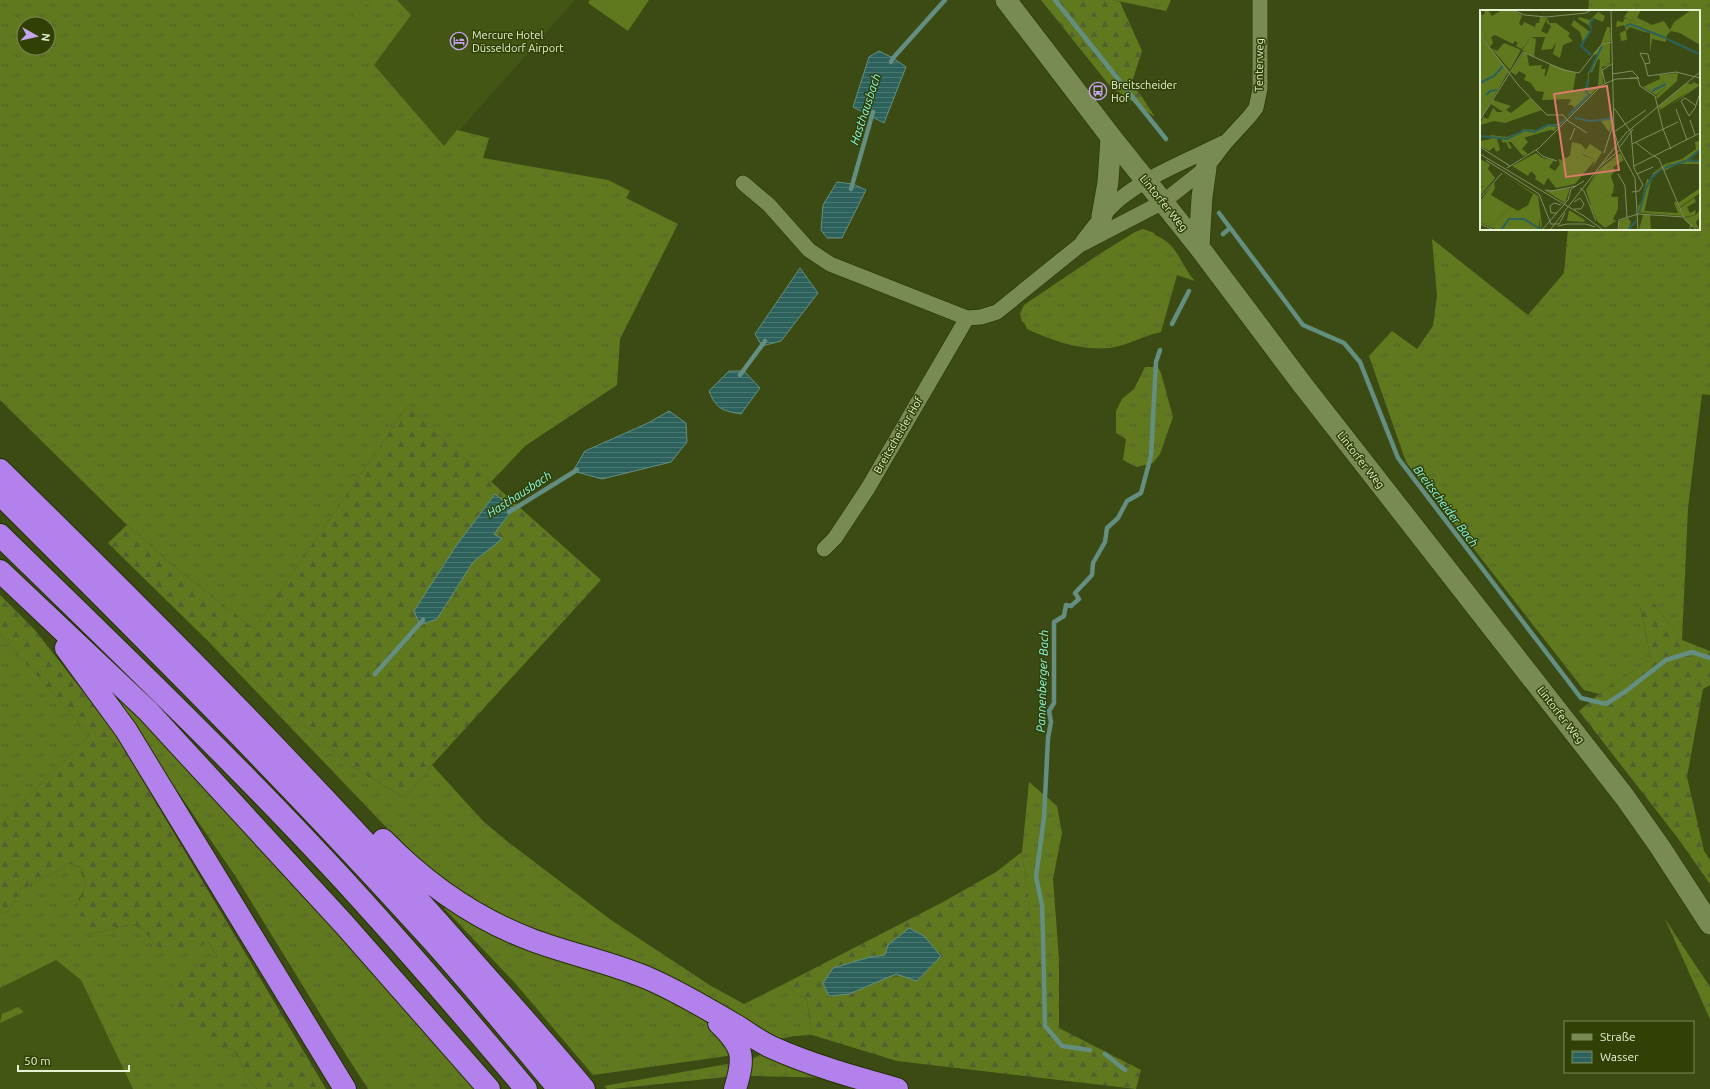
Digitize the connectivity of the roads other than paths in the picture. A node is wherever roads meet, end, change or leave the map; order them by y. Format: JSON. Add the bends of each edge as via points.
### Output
{"nodes":[{"id":1,"x":1006,"y":0,"type":"edge"},
{"id":2,"x":1260,"y":0,"type":"edge"},
{"id":3,"x":1111,"y":137,"type":"junction"},
{"id":4,"x":1226,"y":142,"type":"junction"},
{"id":5,"x":1206,"y":168,"type":"junction"},
{"id":6,"x":1146,"y":181,"type":"junction"},
{"id":7,"x":743,"y":183,"type":"dead end"},
{"id":8,"x":1163,"y":202,"type":"junction"},
{"id":9,"x":1102,"y":216,"type":"junction"},
{"id":10,"x":1080,"y":245,"type":"junction"},
{"id":11,"x":1199,"y":247,"type":"junction"},
{"id":12,"x":967,"y":318,"type":"junction"},
{"id":13,"x":0,"y":470,"type":"edge"},
{"id":14,"x":0,"y":494,"type":"edge"},
{"id":15,"x":0,"y":535,"type":"edge"},
{"id":16,"x":824,"y":549,"type":"dead end"},
{"id":17,"x":0,"y":571,"type":"edge"},
{"id":18,"x":36,"y":606,"type":"junction"},
{"id":19,"x":315,"y":787,"type":"junction"},
{"id":20,"x":1710,"y":924,"type":"edge"},
{"id":21,"x":702,"y":1007,"type":"junction"},
{"id":22,"x":345,"y":1089,"type":"edge"},
{"id":23,"x":489,"y":1089,"type":"edge"},
{"id":24,"x":526,"y":1089,"type":"edge"},
{"id":25,"x":560,"y":1089,"type":"edge"},
{"id":26,"x":584,"y":1089,"type":"edge"},
{"id":27,"x":735,"y":1089,"type":"edge"},
{"id":28,"x":897,"y":1089,"type":"edge"}],
"edges":[{"from":1,"to":3,"type":"main road","name":"Lintorfer Weg"},
{"from":2,"to":4,"type":"street","name":"Tenterweg","via":[[1259,99],[1250,117]]},
{"from":3,"to":6,"type":"main road","name":"Lintorfer Weg"},
{"from":3,"to":9,"type":"main road","via":[[1108,182]]},
{"from":4,"to":5,"type":"street","name":"Tenterweg"},
{"from":4,"to":6,"type":"street","name":"Tenterweg"},
{"from":5,"to":8,"type":"street","name":"Tenterweg"},
{"from":5,"to":11,"type":"main road"},
{"from":6,"to":8,"type":"main road","name":"Lintorfer Weg"},
{"from":6,"to":9,"type":"street","via":[[1120,198]]},
{"from":7,"to":12,"type":"street","via":[[769,205],[809,250],[830,264]]},
{"from":8,"to":10,"type":"street"},
{"from":8,"to":11,"type":"main road","name":"Lintorfer Weg"},
{"from":9,"to":10,"type":"street"},
{"from":10,"to":12,"type":"street","via":[[996,312]]},
{"from":11,"to":20,"type":"main road","name":"Lintorfer Weg","via":[[1302,384],[1624,796]]},
{"from":12,"to":16,"type":"street","name":"Breitscheider Hof","via":[[868,488],[835,538]]},
{"from":13,"to":19,"type":"highway","via":[[178,646]]},
{"from":14,"to":25,"type":"highway","via":[[323,822],[432,940]]},
{"from":15,"to":24,"type":"highway","via":[[310,844],[412,956]]},
{"from":17,"to":18,"type":"highway"},
{"from":18,"to":22,"type":"highway","via":[[126,730]]},
{"from":18,"to":23,"type":"highway","via":[[148,711],[344,924]]},
{"from":19,"to":21,"type":"highway","via":[[362,819],[425,879],[478,914],[532,940],[638,974]]},
{"from":19,"to":26,"type":"highway","via":[[418,899]]},
{"from":21,"to":27,"type":"highway","via":[[733,1038],[740,1050],[741,1069]]},
{"from":21,"to":28,"type":"highway","via":[[777,1049],[840,1073]]}]}
